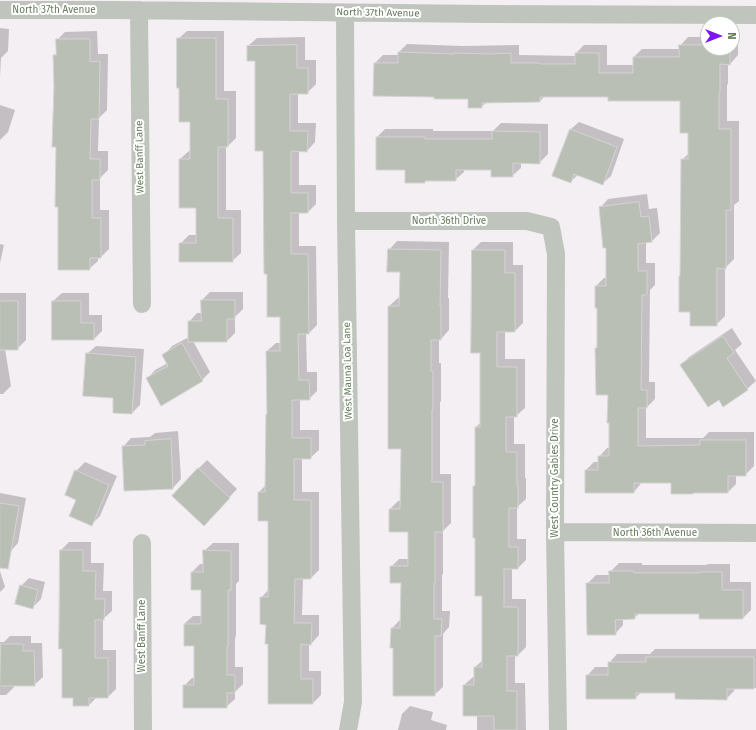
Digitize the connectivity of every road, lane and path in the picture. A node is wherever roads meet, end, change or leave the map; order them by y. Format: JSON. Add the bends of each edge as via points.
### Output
{"nodes":[{"id":1,"x":486,"y":7,"type":"edge"},
{"id":2,"x":0,"y":10,"type":"edge"},
{"id":3,"x":139,"y":10,"type":"junction"},
{"id":4,"x":345,"y":13,"type":"junction"},
{"id":5,"x":756,"y":15,"type":"edge"},
{"id":6,"x":346,"y":220,"type":"junction"},
{"id":7,"x":551,"y":227,"type":"joint"},
{"id":8,"x":142,"y":304,"type":"dead end"},
{"id":9,"x":555,"y":532,"type":"junction"},
{"id":10,"x":756,"y":533,"type":"edge"},
{"id":11,"x":142,"y":543,"type":"dead end"},
{"id":12,"x":143,"y":730,"type":"edge"},
{"id":13,"x":348,"y":730,"type":"edge"},
{"id":14,"x":558,"y":730,"type":"edge"}],
"edges":[{"from":1,"to":4,"type":"street","name":"North 37th Avenue"},
{"from":1,"to":5,"type":"street","name":"North 37th Avenue"},
{"from":2,"to":3,"type":"street","name":"North 37th Avenue"},
{"from":3,"to":4,"type":"street","name":"North 37th Avenue"},
{"from":3,"to":8,"type":"street","name":"West Banff Lane"},
{"from":4,"to":6,"type":"street","name":"West Mauna Loa Lane"},
{"from":6,"to":7,"type":"street","name":"North 36th Drive","via":[[527,220]]},
{"from":6,"to":13,"type":"street","name":"West Mauna Loa Lane","via":[[352,702]]},
{"from":7,"to":9,"type":"street","name":"West Country Gables Drive","via":[[556,254]]},
{"from":9,"to":10,"type":"street","name":"North 36th Avenue"},
{"from":9,"to":14,"type":"street","name":"West Country Gables Drive"},
{"from":11,"to":12,"type":"street","name":"West Banff Lane"}]}
